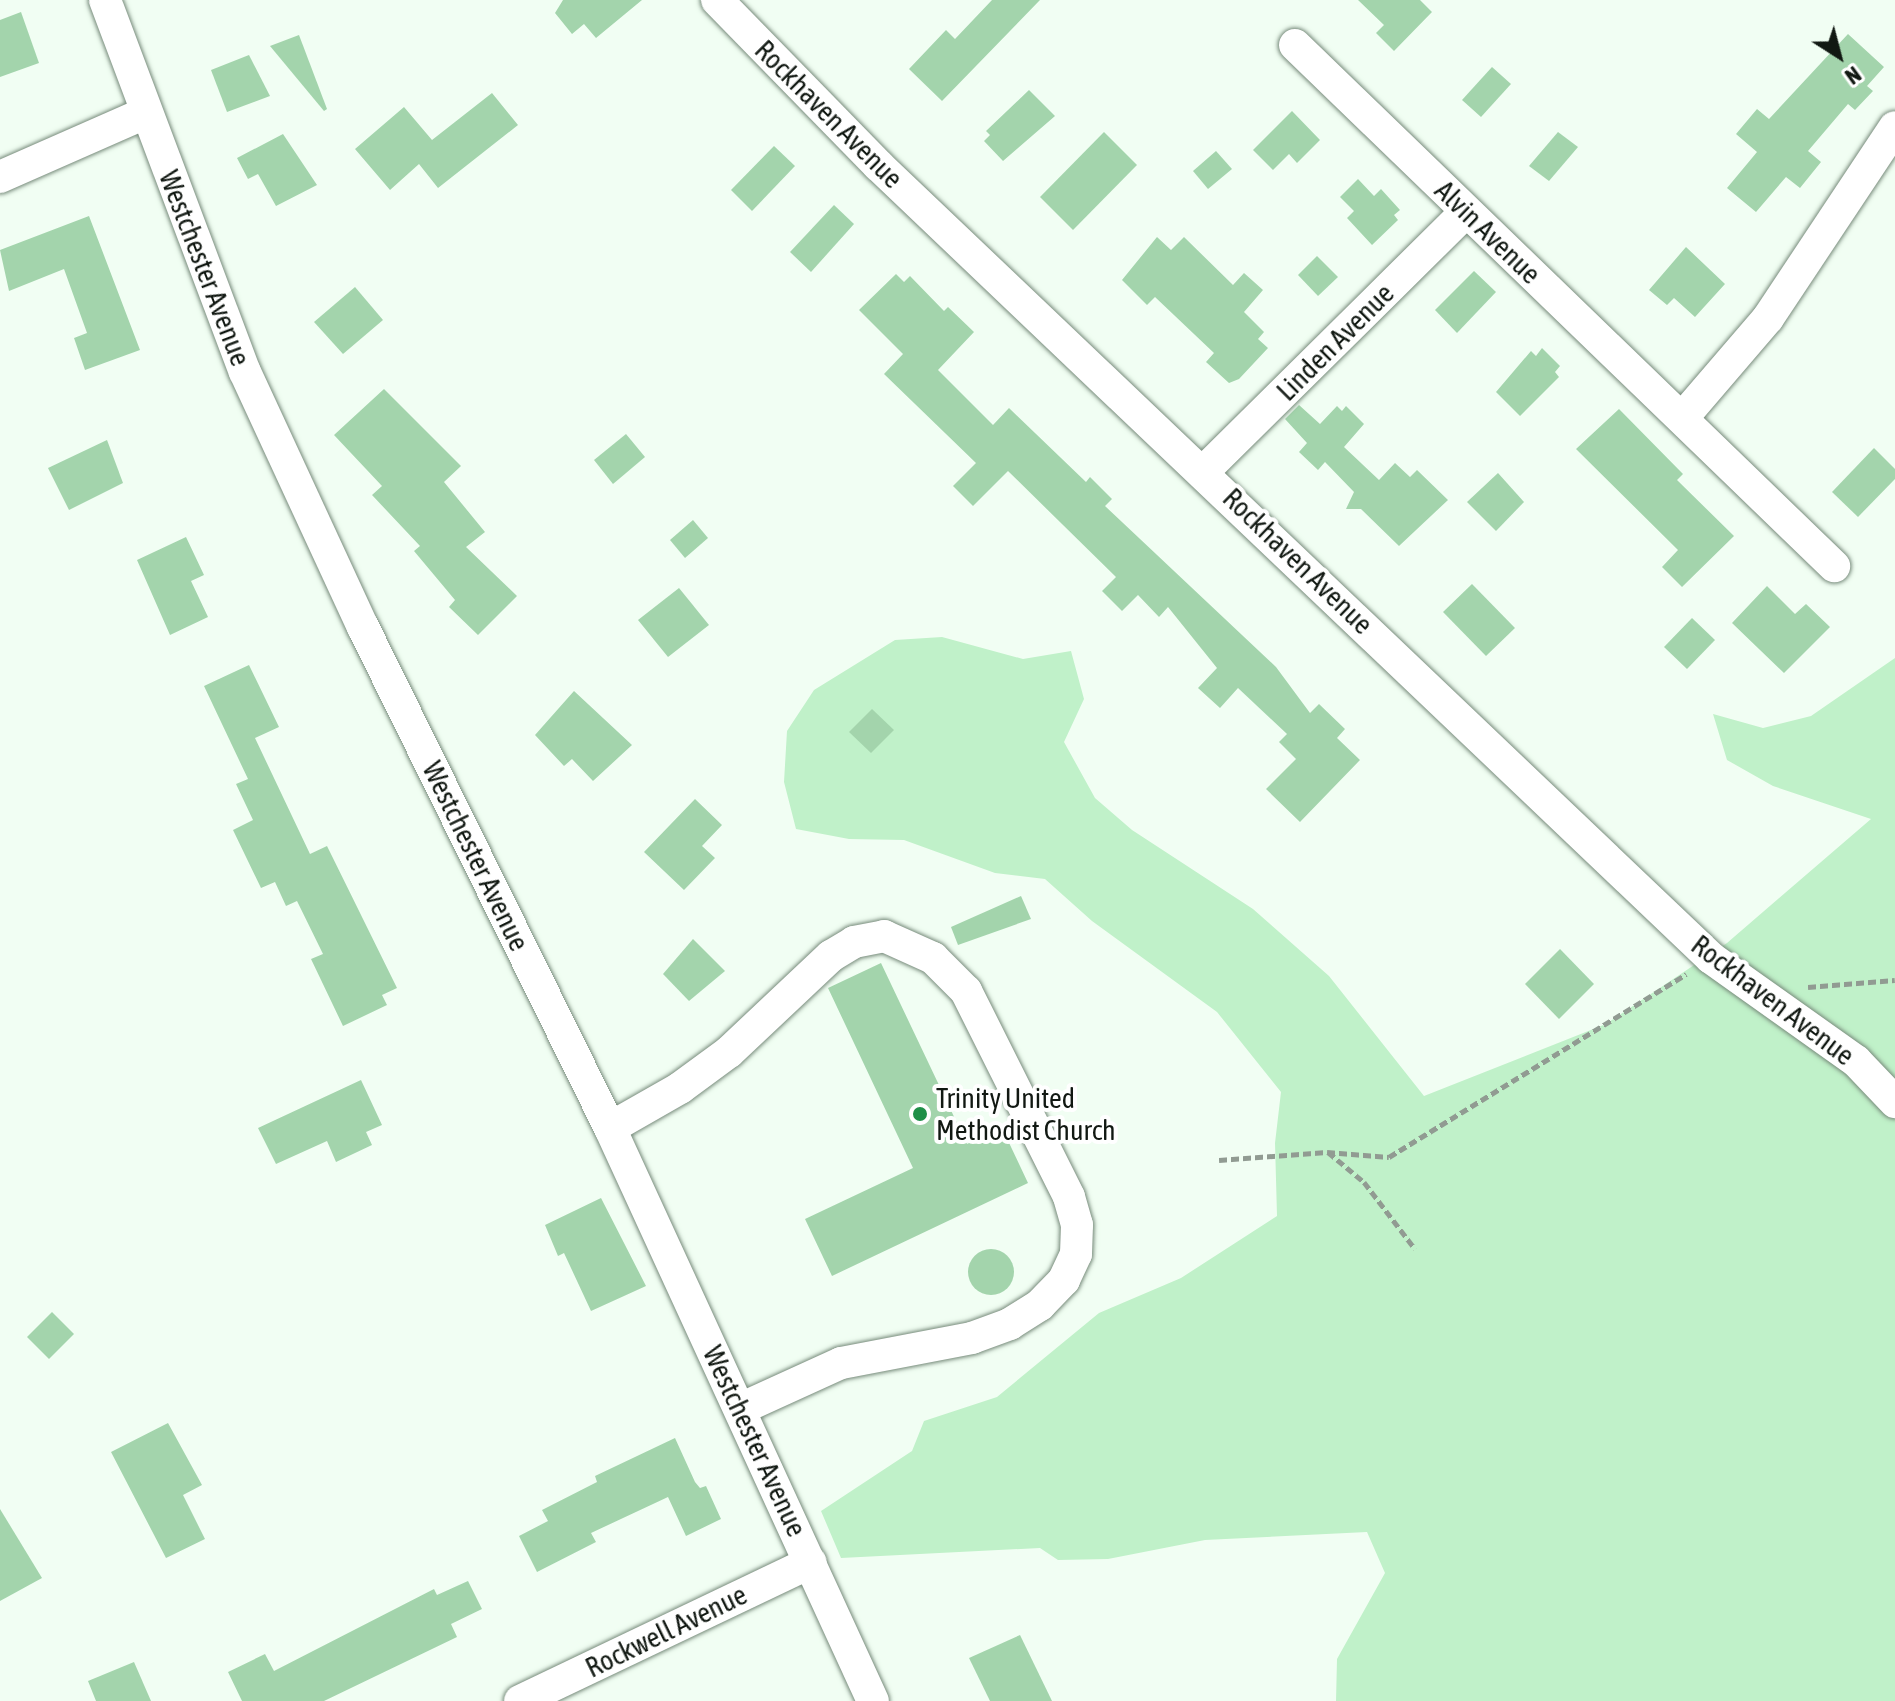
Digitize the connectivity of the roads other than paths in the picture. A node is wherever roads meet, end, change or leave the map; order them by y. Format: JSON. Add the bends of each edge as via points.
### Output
{"nodes":[{"id":1,"x":105,"y":0,"type":"edge"},
{"id":2,"x":717,"y":0,"type":"edge"},
{"id":3,"x":1295,"y":45,"type":"dead end"},
{"id":4,"x":145,"y":113,"type":"junction"},
{"id":5,"x":1895,"y":127,"type":"edge"},
{"id":6,"x":0,"y":177,"type":"edge"},
{"id":7,"x":1466,"y":212,"type":"junction"},
{"id":8,"x":1684,"y":416,"type":"junction"},
{"id":9,"x":1204,"y":471,"type":"junction"},
{"id":10,"x":1834,"y":566,"type":"dead end"},
{"id":11,"x":1895,"y":1102,"type":"edge"},
{"id":12,"x":610,"y":1128,"type":"junction"},
{"id":13,"x":740,"y":1409,"type":"junction"},
{"id":14,"x":811,"y":1562,"type":"junction"},
{"id":15,"x":520,"y":1701,"type":"edge"},
{"id":16,"x":873,"y":1701,"type":"edge"}],
"edges":[{"from":1,"to":4,"type":"street","name":"Westchester Avenue"},
{"from":2,"to":9,"type":"street","name":"Rockhaven Avenue","via":[[878,165]]},
{"from":3,"to":7,"type":"street","name":"Alvin Avenue"},
{"from":4,"to":6,"type":"street"},
{"from":4,"to":12,"type":"street","name":"Westchester Avenue","via":[[245,372],[363,627]]},
{"from":5,"to":8,"type":"street","via":[[1768,318]]},
{"from":7,"to":8,"type":"street","name":"Alvin Avenue"},
{"from":7,"to":9,"type":"street","name":"Linden Avenue"},
{"from":8,"to":10,"type":"street","name":"Alvin Avenue"},
{"from":9,"to":11,"type":"street","name":"Rockhaven Avenue","via":[[1711,958],[1856,1061]]},
{"from":12,"to":13,"type":"street","name":"Westchester Avenue"},
{"from":12,"to":13,"type":"street","via":[[729,1052],[831,956],[854,942],[884,936],[933,958],[966,991],[1069,1197],[1077,1225],[1076,1254],[1064,1280],[1040,1305],[972,1338],[841,1363]]},
{"from":13,"to":14,"type":"street","name":"Westchester Avenue"},
{"from":14,"to":15,"type":"street","name":"Rockwell Avenue"},
{"from":14,"to":16,"type":"street","name":"Westchester Avenue"}]}
